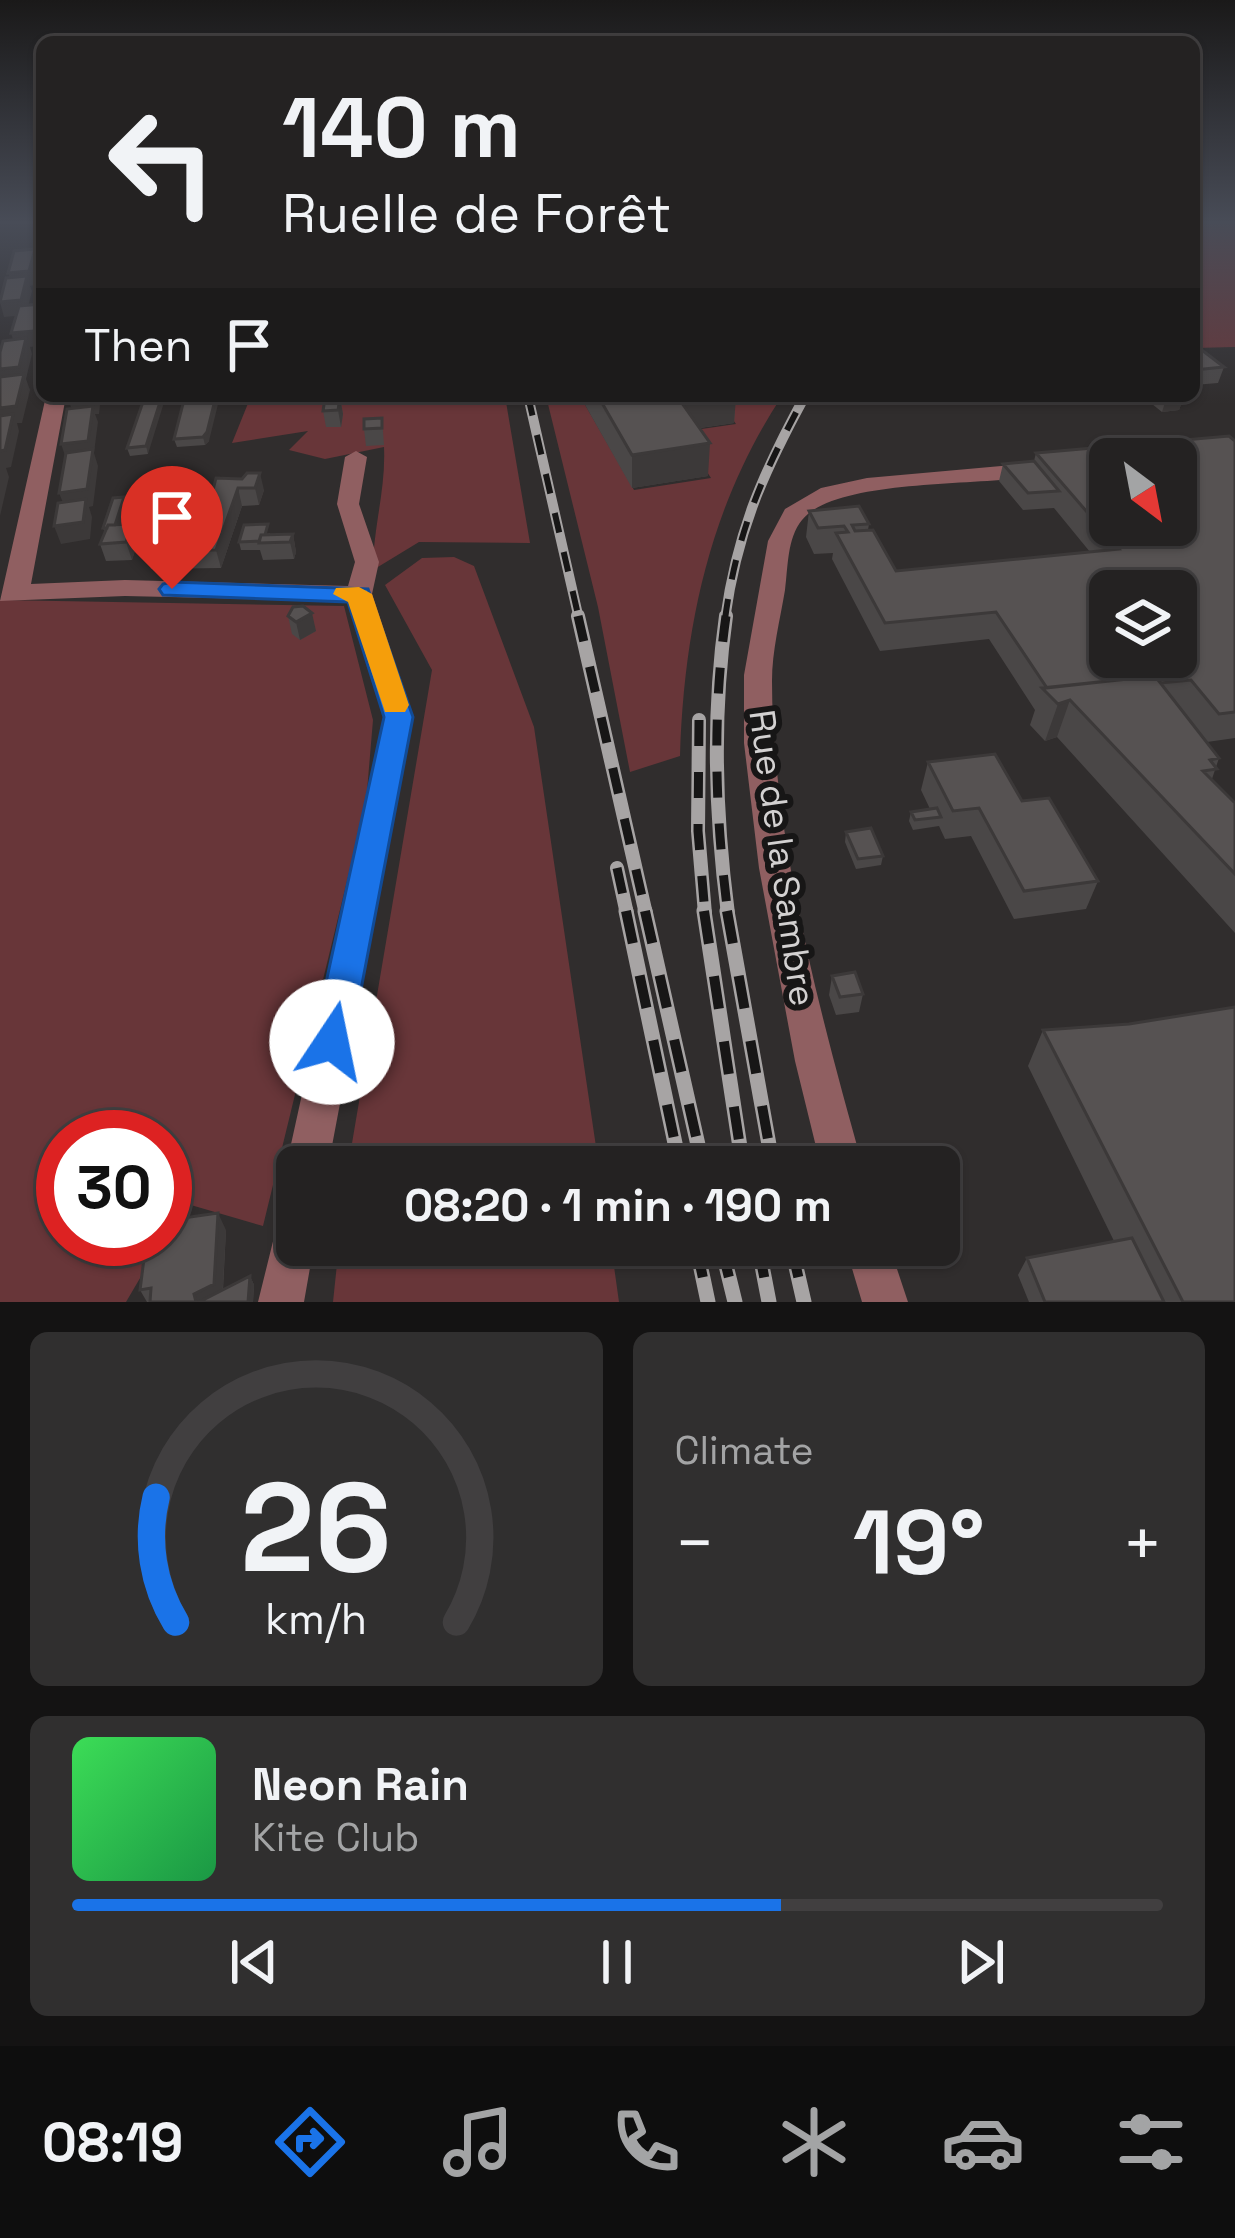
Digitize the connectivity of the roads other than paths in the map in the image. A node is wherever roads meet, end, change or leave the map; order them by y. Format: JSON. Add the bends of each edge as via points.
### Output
{"nodes":[{"id":1,"x":55,"y":402,"type":"edge"},
{"id":2,"x":356,"y":457,"type":"dead end"},
{"id":3,"x":1066,"y":467,"type":"edge"},
{"id":4,"x":8,"y":593,"type":"edge"},
{"id":5,"x":359,"y":594,"type":"junction"},
{"id":6,"x":312,"y":1146,"type":"edge"},
{"id":7,"x":837,"y":1146,"type":"edge"},
{"id":8,"x":288,"y":1266,"type":"edge"},
{"id":9,"x":874,"y":1266,"type":"edge"},
{"id":10,"x":281,"y":1302,"type":"edge"},
{"id":11,"x":885,"y":1302,"type":"edge"}],
"edges":[{"from":1,"to":4,"type":"street"},
{"from":2,"to":5,"type":"street","via":[[348,504],[367,562]]},
{"from":3,"to":7,"type":"street","name":"Rue de la Sambre","via":[[829,493],[793,514],[780,541],[758,675],[759,743],[809,1040]]},
{"from":4,"to":5,"type":"street"},
{"from":5,"to":6,"type":"street","via":[[399,717]]},
{"from":8,"to":10,"type":"street"},
{"from":9,"to":11,"type":"street"}]}
